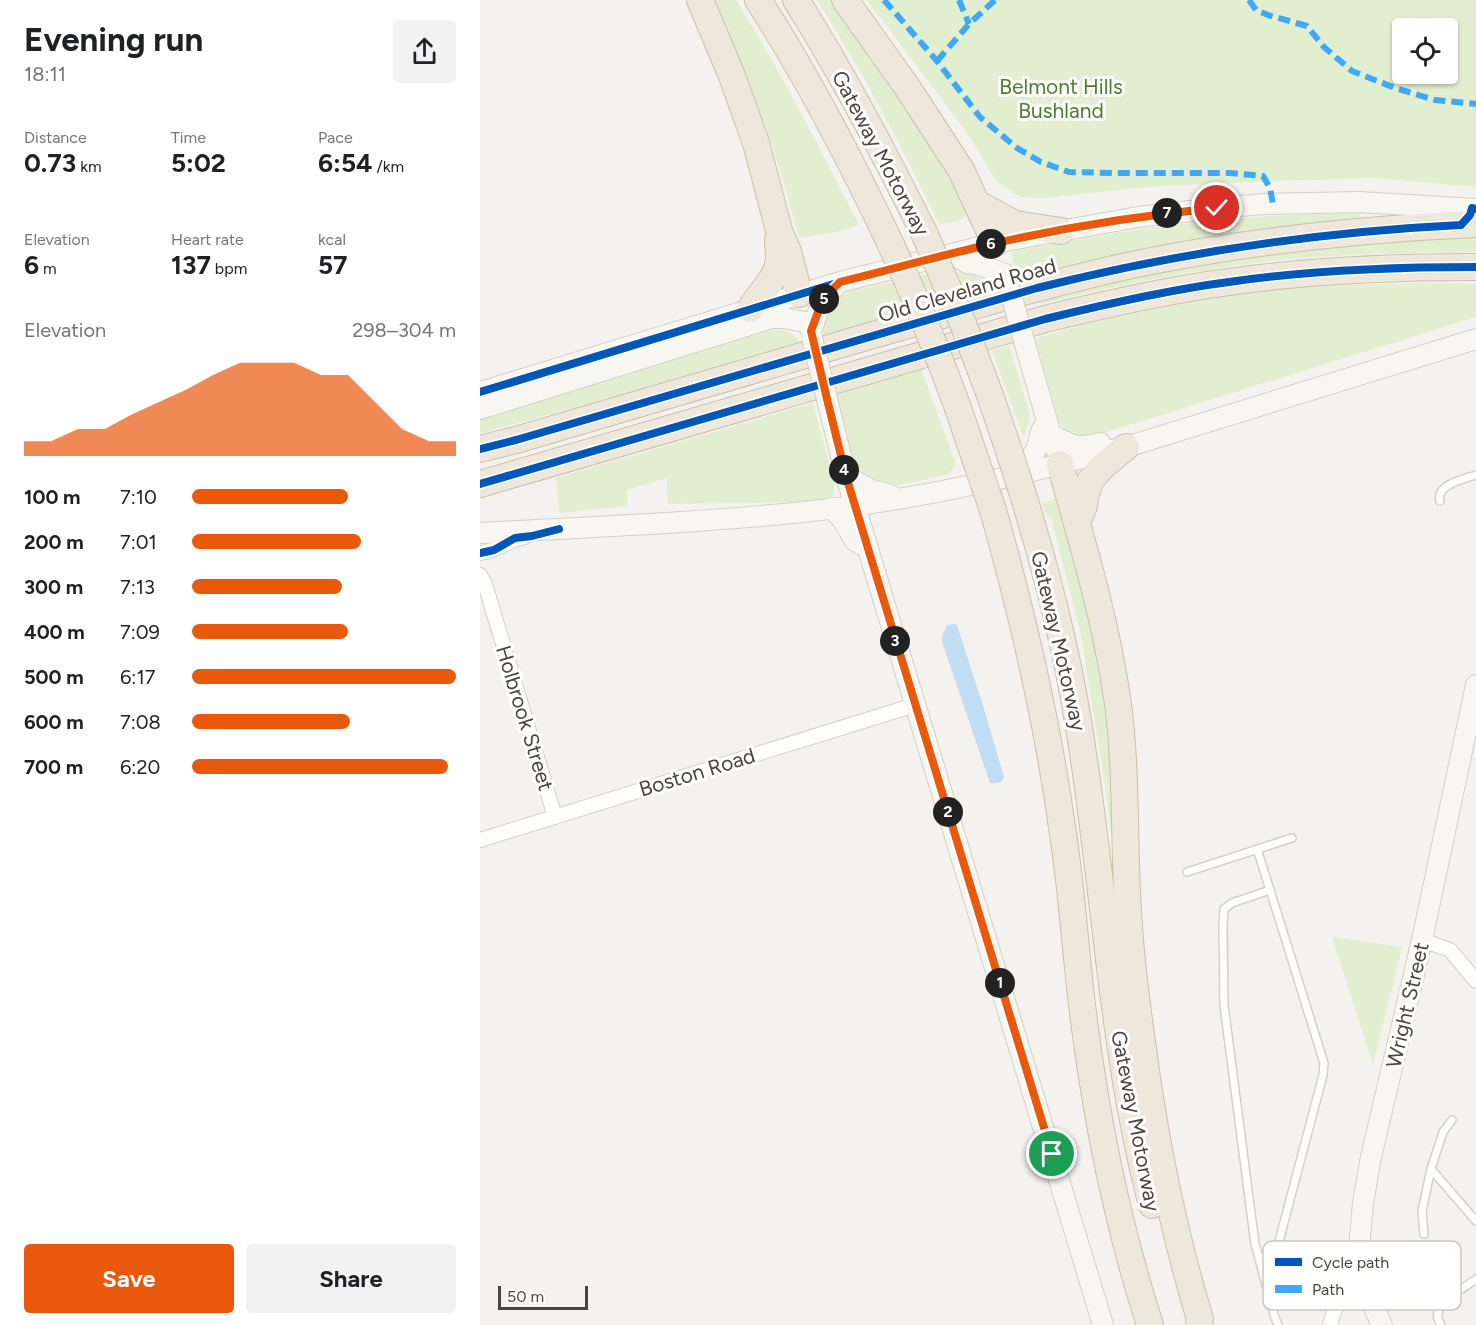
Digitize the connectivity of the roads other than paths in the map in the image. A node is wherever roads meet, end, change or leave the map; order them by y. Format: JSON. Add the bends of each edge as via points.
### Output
{"nodes":[{"id":1,"x":700,"y":0,"type":"edge"},
{"id":2,"x":758,"y":0,"type":"edge"},
{"id":3,"x":796,"y":0,"type":"edge"},
{"id":4,"x":845,"y":0,"type":"edge"},
{"id":5,"x":978,"y":204,"type":"junction"},
{"id":6,"x":1476,"y":208,"type":"edge"},
{"id":7,"x":1476,"y":224,"type":"edge"},
{"id":8,"x":1061,"y":231,"type":"junction"},
{"id":9,"x":780,"y":234,"type":"junction"},
{"id":10,"x":995,"y":243,"type":"junction"},
{"id":11,"x":952,"y":254,"type":"junction"},
{"id":12,"x":1476,"y":267,"type":"edge"},
{"id":13,"x":1006,"y":277,"type":"junction"},
{"id":14,"x":840,"y":282,"type":"junction"},
{"id":15,"x":799,"y":294,"type":"junction"},
{"id":16,"x":750,"y":309,"type":"junction"},
{"id":17,"x":1476,"y":327,"type":"edge"},
{"id":18,"x":809,"y":330,"type":"junction"},
{"id":19,"x":1476,"y":339,"type":"edge"},
{"id":20,"x":480,"y":392,"type":"edge"},
{"id":21,"x":480,"y":409,"type":"edge"},
{"id":22,"x":1049,"y":428,"type":"junction"},
{"id":23,"x":1126,"y":447,"type":"junction"},
{"id":24,"x":480,"y":449,"type":"edge"},
{"id":25,"x":1015,"y":464,"type":"junction"},
{"id":26,"x":1060,"y":464,"type":"junction"},
{"id":27,"x":1476,"y":475,"type":"edge"},
{"id":28,"x":846,"y":476,"type":"junction"},
{"id":29,"x":480,"y":484,"type":"edge"},
{"id":30,"x":897,"y":499,"type":"junction"},
{"id":31,"x":1440,"y":501,"type":"dead end"},
{"id":32,"x":855,"y":505,"type":"junction"},
{"id":33,"x":832,"y":508,"type":"junction"},
{"id":34,"x":1077,"y":522,"type":"junction"},
{"id":35,"x":559,"y":529,"type":"junction"},
{"id":36,"x":480,"y":533,"type":"edge"},
{"id":37,"x":868,"y":550,"type":"junction"},
{"id":38,"x":487,"y":552,"type":"edge"},
{"id":39,"x":483,"y":579,"type":"edge"},
{"id":40,"x":1476,"y":685,"type":"edge"},
{"id":41,"x":915,"y":705,"type":"junction"},
{"id":42,"x":555,"y":817,"type":"junction"},
{"id":43,"x":1292,"y":838,"type":"dead end"},
{"id":44,"x":480,"y":840,"type":"edge"},
{"id":45,"x":1257,"y":849,"type":"junction"},
{"id":46,"x":1187,"y":872,"type":"dead end"},
{"id":47,"x":1270,"y":890,"type":"junction"},
{"id":48,"x":1422,"y":940,"type":"junction"},
{"id":49,"x":1476,"y":981,"type":"edge"},
{"id":50,"x":1452,"y":1120,"type":"dead end"},
{"id":51,"x":1431,"y":1169,"type":"junction"},
{"id":52,"x":1476,"y":1221,"type":"edge"},
{"id":53,"x":1424,"y":1234,"type":"dead end"},
{"id":54,"x":1279,"y":1241,"type":"edge"},
{"id":55,"x":1360,"y":1241,"type":"edge"},
{"id":56,"x":1263,"y":1257,"type":"edge"},
{"id":57,"x":1259,"y":1259,"type":"junction"},
{"id":58,"x":1263,"y":1274,"type":"edge"},
{"id":59,"x":1476,"y":1279,"type":"edge"},
{"id":60,"x":1461,"y":1289,"type":"edge"},
{"id":61,"x":1273,"y":1310,"type":"edge"},
{"id":62,"x":1334,"y":1310,"type":"edge"},
{"id":63,"x":1376,"y":1310,"type":"edge"},
{"id":64,"x":1439,"y":1310,"type":"edge"},
{"id":65,"x":1103,"y":1325,"type":"edge"},
{"id":66,"x":1150,"y":1325,"type":"edge"},
{"id":67,"x":1188,"y":1325,"type":"edge"},
{"id":68,"x":1199,"y":1325,"type":"edge"},
{"id":69,"x":1278,"y":1325,"type":"edge"},
{"id":70,"x":1330,"y":1325,"type":"edge"},
{"id":71,"x":1382,"y":1325,"type":"edge"},
{"id":72,"x":1441,"y":1325,"type":"edge"}],
"edges":[{"from":1,"to":9,"type":"highway","via":[[747,116]]},
{"from":2,"to":66,"type":"highway","name":"Gateway Motorway","bridge":true,"via":[[836,132],[910,285],[993,510],[1034,669],[1053,767],[1101,1132]]},
{"from":3,"to":25,"type":"highway","name":"Gateway Motorway","bridge":true,"via":[[864,116],[926,237]]},
{"from":4,"to":5,"type":"highway","via":[[926,114]]},
{"from":5,"to":8,"type":"highway","via":[[1015,224]]},
{"from":5,"to":10,"type":"highway"},
{"from":6,"to":8,"type":"main road","name":"Old Cleveland Road","via":[[1359,202],[1264,204],[1148,216]]},
{"from":7,"to":24,"type":"highway","name":"Old Cleveland Road","via":[[1319,236],[1214,250],[1116,269],[1037,288]]},
{"from":8,"to":10,"type":"main road","name":"Old Cleveland Road"},
{"from":9,"to":15,"type":"highway"},
{"from":9,"to":16,"type":"highway","via":[[774,277]]},
{"from":10,"to":11,"type":"main road","name":"Old Cleveland Road"},
{"from":10,"to":13,"type":"main road"},
{"from":11,"to":13,"type":"main road"},
{"from":11,"to":14,"type":"main road","name":"Old Cleveland Road"},
{"from":12,"to":29,"type":"highway","via":[[1316,272],[1136,297],[1045,319]]},
{"from":13,"to":22,"type":"main road","bridge":true},
{"from":14,"to":15,"type":"main road","name":"Old Cleveland Road"},
{"from":14,"to":18,"type":"main road","via":[[821,304]]},
{"from":15,"to":16,"type":"main road","name":"Old Cleveland Road"},
{"from":15,"to":18,"type":"main road"},
{"from":16,"to":20,"type":"main road","name":"Old Cleveland Road"},
{"from":17,"to":22,"type":"main road","via":[[1098,444],[1076,447]]},
{"from":18,"to":21,"type":"main road","via":[[786,318],[772,318]]},
{"from":18,"to":28,"type":"main road","bridge":true},
{"from":19,"to":23,"type":"main road"},
{"from":22,"to":25,"type":"main road","via":[[1041,432],[1035,450]]},
{"from":22,"to":26,"type":"main road"},
{"from":23,"to":26,"type":"main road"},
{"from":23,"to":34,"type":"highway","via":[[1090,481]]},
{"from":25,"to":26,"type":"main road"},
{"from":25,"to":30,"type":"main road","via":[[977,485]]},
{"from":25,"to":67,"type":"highway","name":"Gateway Motorway","bridge":true,"via":[[1072,688],[1129,1100],[1145,1178]]},
{"from":26,"to":34,"type":"highway"},
{"from":27,"to":31,"type":"lane","via":[[1450,484],[1440,492]]},
{"from":28,"to":30,"type":"main road"},
{"from":28,"to":32,"type":"main road"},
{"from":30,"to":32,"type":"main road"},
{"from":32,"to":33,"type":"main road"},
{"from":32,"to":37,"type":"main road"},
{"from":33,"to":35,"type":"main road"},
{"from":33,"to":37,"type":"main road","via":[[855,541]]},
{"from":34,"to":68,"type":"highway","via":[[1102,612],[1117,699],[1125,789],[1129,927],[1151,1109],[1167,1196]]},
{"from":35,"to":36,"type":"main road"},
{"from":35,"to":38,"type":"street","via":[[515,538]]},
{"from":37,"to":41,"type":"main road"},
{"from":38,"to":39,"type":"street","name":"Holbrook Street","via":[[488,567]]},
{"from":39,"to":42,"type":"street","name":"Holbrook Street"},
{"from":40,"to":48,"type":"main road","name":"Wright Street"},
{"from":41,"to":42,"type":"street","name":"Boston Road"},
{"from":41,"to":65,"type":"main road"},
{"from":42,"to":44,"type":"street","name":"Boston Road"},
{"from":43,"to":45,"type":"lane"},
{"from":45,"to":46,"type":"lane"},
{"from":45,"to":47,"type":"lane"},
{"from":47,"to":54,"type":"lane","via":[[1324,1063]]},
{"from":47,"to":57,"type":"lane","via":[[1224,909],[1222,927],[1224,1005]]},
{"from":48,"to":49,"type":"street","via":[[1450,950]]},
{"from":48,"to":55,"type":"main road","name":"Wright Street","via":[[1371,1157]]},
{"from":50,"to":51,"type":"lane","via":[[1443,1132]]},
{"from":51,"to":52,"type":"lane"},
{"from":51,"to":53,"type":"lane","via":[[1422,1211]]},
{"from":56,"to":57,"type":"lane"},
{"from":57,"to":58,"type":"lane"},
{"from":59,"to":60,"type":"lane"},
{"from":61,"to":69,"type":"lane"},
{"from":62,"to":70,"type":"street"},
{"from":63,"to":71,"type":"main road","name":"Wright Street"},
{"from":64,"to":72,"type":"lane"}]}
